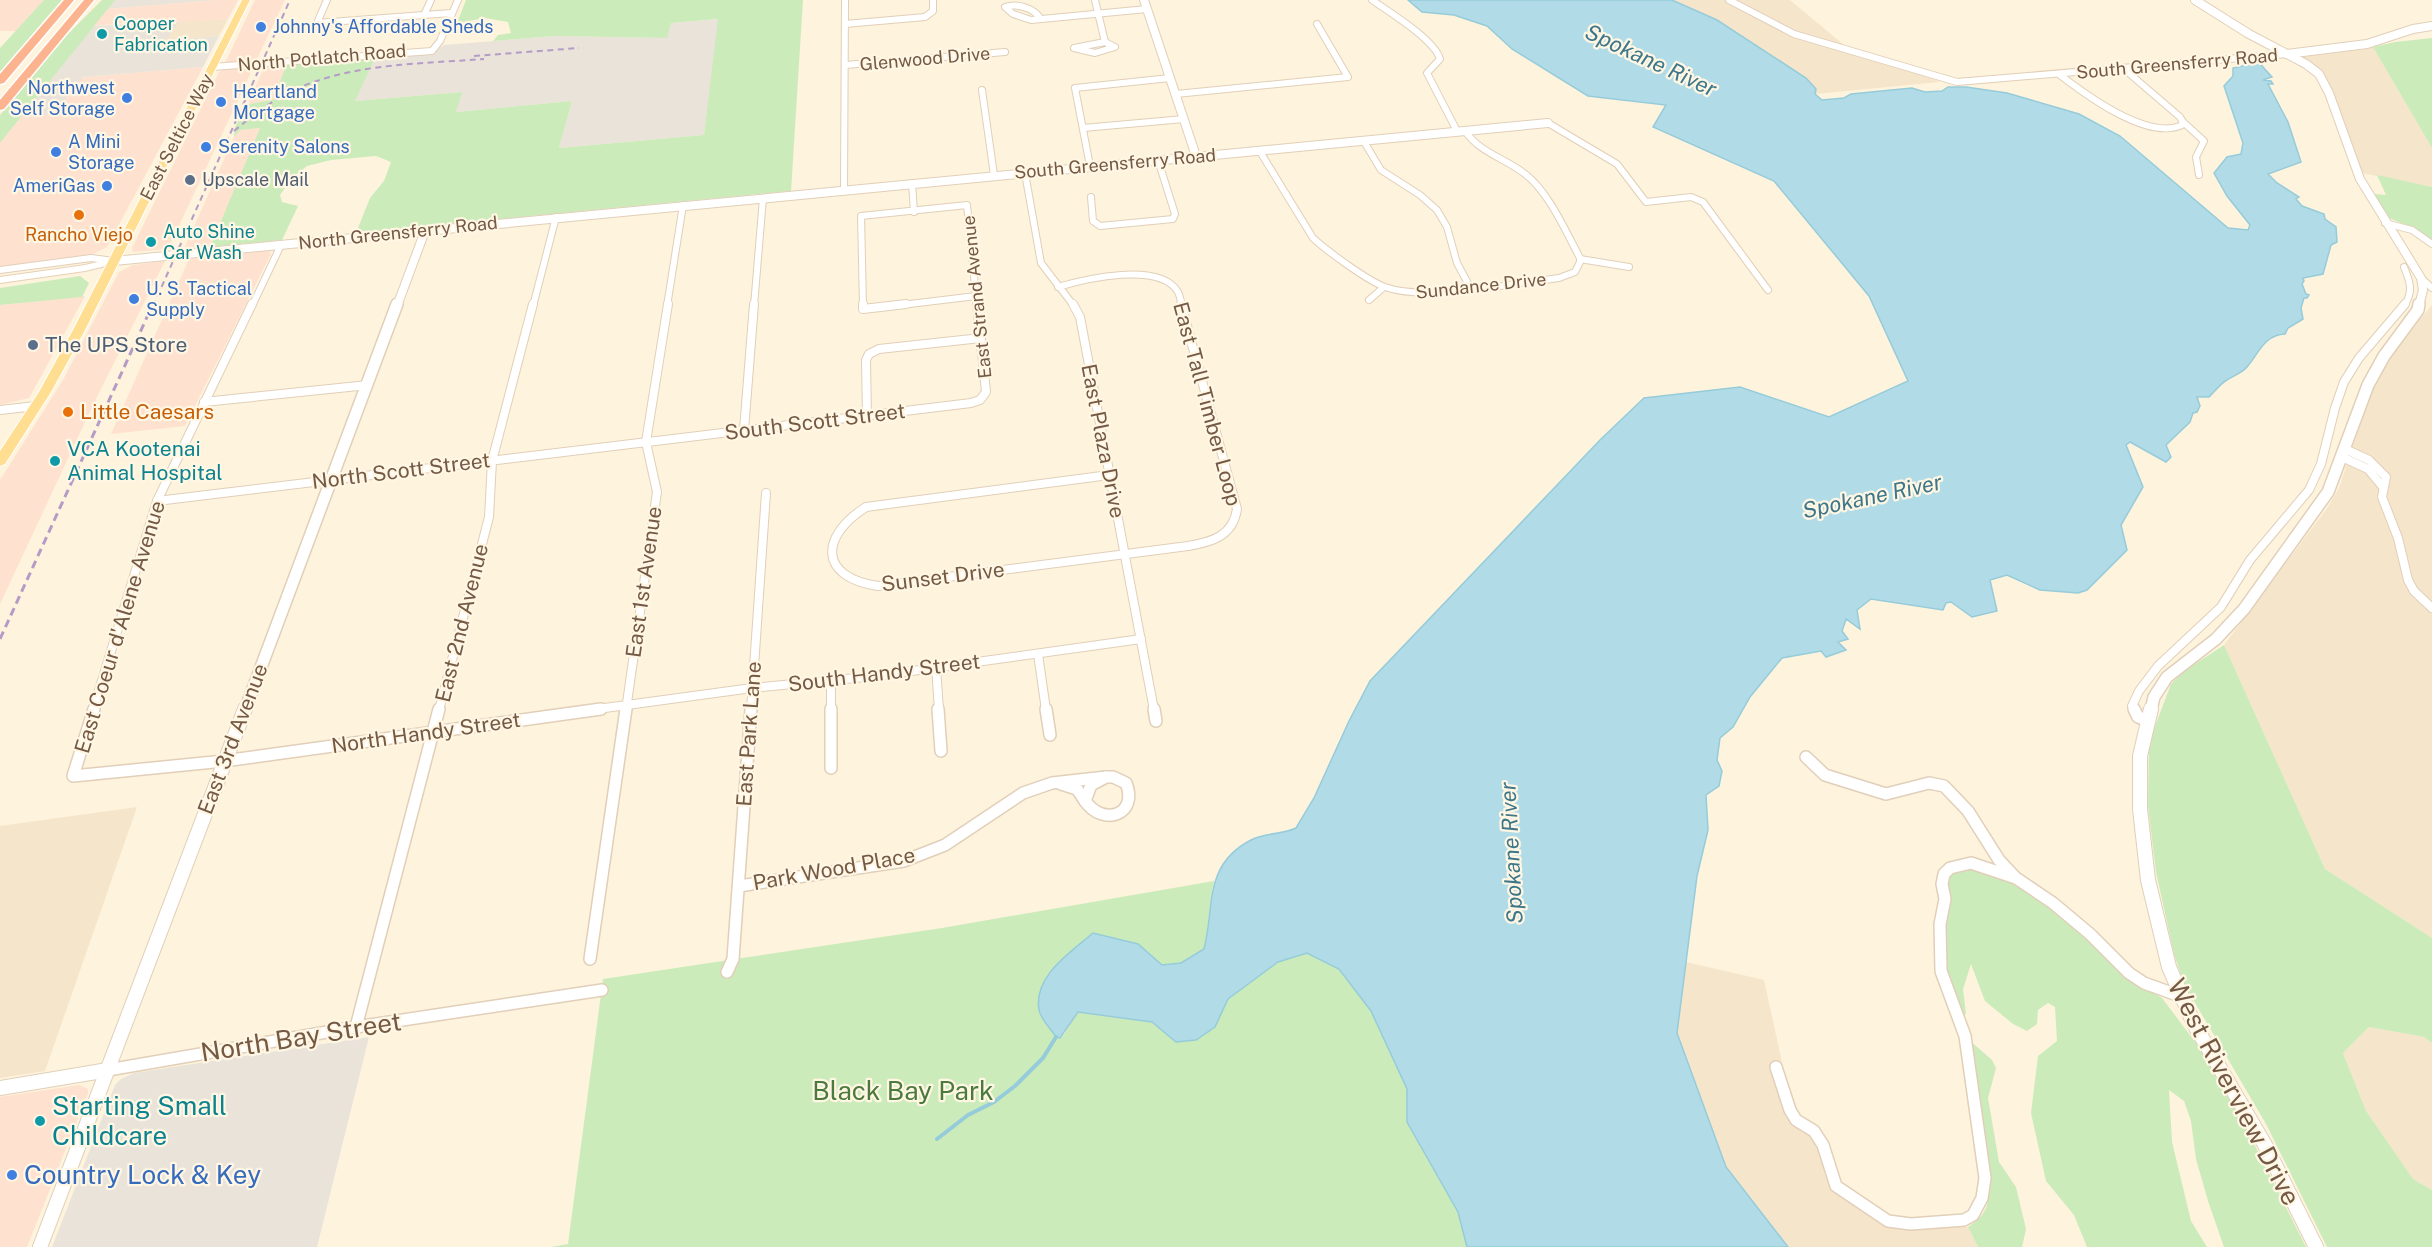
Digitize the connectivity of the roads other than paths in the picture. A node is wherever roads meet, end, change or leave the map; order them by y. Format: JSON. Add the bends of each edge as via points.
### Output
{"nodes":[{"id":1,"x":69,"y":0,"type":"edge"},
{"id":2,"x":89,"y":0,"type":"edge"},
{"id":3,"x":246,"y":0,"type":"edge"},
{"id":4,"x":327,"y":0,"type":"edge"},
{"id":5,"x":431,"y":0,"type":"edge"},
{"id":6,"x":458,"y":0,"type":"edge"},
{"id":7,"x":845,"y":0,"type":"edge"},
{"id":8,"x":933,"y":0,"type":"edge"},
{"id":9,"x":1095,"y":0,"type":"edge"},
{"id":10,"x":1144,"y":0,"type":"edge"},
{"id":11,"x":1372,"y":0,"type":"edge"},
{"id":12,"x":1729,"y":0,"type":"edge"},
{"id":13,"x":2195,"y":0,"type":"edge"},
{"id":14,"x":1148,"y":9,"type":"junction"},
{"id":15,"x":452,"y":13,"type":"junction"},
{"id":16,"x":1099,"y":14,"type":"junction"},
{"id":17,"x":424,"y":15,"type":"junction"},
{"id":18,"x":1041,"y":19,"type":"junction"},
{"id":19,"x":845,"y":24,"type":"junction"},
{"id":20,"x":1317,"y":24,"type":"dead end"},
{"id":21,"x":2432,"y":26,"type":"edge"},
{"id":22,"x":1105,"y":42,"type":"junction"},
{"id":23,"x":1005,"y":52,"type":"dead end"},
{"id":24,"x":2287,"y":54,"type":"junction"},
{"id":25,"x":845,"y":65,"type":"junction"},
{"id":26,"x":212,"y":67,"type":"junction"},
{"id":27,"x":2124,"y":69,"type":"junction"},
{"id":28,"x":2060,"y":75,"type":"junction"},
{"id":29,"x":1170,"y":78,"type":"junction"},
{"id":30,"x":0,"y":81,"type":"edge"},
{"id":31,"x":982,"y":90,"type":"dead end"},
{"id":32,"x":1176,"y":94,"type":"junction"},
{"id":33,"x":0,"y":107,"type":"edge"},
{"id":34,"x":1184,"y":119,"type":"junction"},
{"id":35,"x":2182,"y":122,"type":"junction"},
{"id":36,"x":1548,"y":123,"type":"joint"},
{"id":37,"x":1083,"y":128,"type":"junction"},
{"id":38,"x":1461,"y":131,"type":"junction"},
{"id":39,"x":1363,"y":140,"type":"junction"},
{"id":40,"x":1259,"y":150,"type":"junction"},
{"id":41,"x":1196,"y":156,"type":"junction"},
{"id":42,"x":1158,"y":160,"type":"junction"},
{"id":43,"x":1090,"y":166,"type":"junction"},
{"id":44,"x":1025,"y":173,"type":"junction"},
{"id":45,"x":2199,"y":175,"type":"dead end"},
{"id":46,"x":994,"y":176,"type":"junction"},
{"id":47,"x":912,"y":183,"type":"junction"},
{"id":48,"x":844,"y":189,"type":"junction"},
{"id":49,"x":1091,"y":197,"type":"dead end"},
{"id":50,"x":763,"y":198,"type":"junction"},
{"id":51,"x":683,"y":205,"type":"junction"},
{"id":52,"x":914,"y":212,"type":"junction"},
{"id":53,"x":556,"y":217,"type":"junction"},
{"id":54,"x":2385,"y":223,"type":"junction"},
{"id":55,"x":425,"y":231,"type":"junction"},
{"id":56,"x":281,"y":244,"type":"junction"},
{"id":57,"x":2432,"y":244,"type":"edge"},
{"id":58,"x":1580,"y":259,"type":"junction"},
{"id":59,"x":114,"y":261,"type":"junction"},
{"id":60,"x":1629,"y":267,"type":"dead end"},
{"id":61,"x":2404,"y":267,"type":"dead end"},
{"id":62,"x":0,"y":270,"type":"edge"},
{"id":63,"x":2421,"y":278,"type":"junction"},
{"id":64,"x":0,"y":280,"type":"edge"},
{"id":65,"x":1059,"y":286,"type":"junction"},
{"id":66,"x":1384,"y":287,"type":"junction"},
{"id":67,"x":2432,"y":288,"type":"edge"},
{"id":68,"x":1471,"y":289,"type":"junction"},
{"id":69,"x":1768,"y":290,"type":"dead end"},
{"id":70,"x":978,"y":296,"type":"junction"},
{"id":71,"x":1369,"y":300,"type":"dead end"},
{"id":72,"x":2391,"y":321,"type":"junction"},
{"id":73,"x":2405,"y":327,"type":"junction"},
{"id":74,"x":981,"y":338,"type":"junction"},
{"id":75,"x":368,"y":384,"type":"junction"},
{"id":76,"x":983,"y":397,"type":"joint"},
{"id":77,"x":204,"y":402,"type":"junction"},
{"id":78,"x":36,"y":405,"type":"junction"},
{"id":79,"x":0,"y":410,"type":"edge"},
{"id":80,"x":867,"y":416,"type":"junction"},
{"id":81,"x":744,"y":430,"type":"junction"},
{"id":82,"x":646,"y":442,"type":"junction"},
{"id":83,"x":2344,"y":453,"type":"junction"},
{"id":84,"x":0,"y":461,"type":"edge"},
{"id":85,"x":492,"y":461,"type":"junction"},
{"id":86,"x":1109,"y":475,"type":"junction"},
{"id":87,"x":332,"y":479,"type":"junction"},
{"id":88,"x":766,"y":494,"type":"dead end"},
{"id":89,"x":157,"y":501,"type":"junction"},
{"id":90,"x":2286,"y":517,"type":"junction"},
{"id":91,"x":2301,"y":530,"type":"junction"},
{"id":92,"x":1124,"y":554,"type":"junction"},
{"id":93,"x":2432,"y":608,"type":"edge"},
{"id":94,"x":1141,"y":639,"type":"junction"},
{"id":95,"x":1038,"y":654,"type":"junction"},
{"id":96,"x":936,"y":668,"type":"junction"},
{"id":97,"x":831,"y":680,"type":"junction"},
{"id":98,"x":752,"y":688,"type":"junction"},
{"id":99,"x":627,"y":705,"type":"junction"},
{"id":100,"x":2147,"y":720,"type":"junction"},
{"id":101,"x":1156,"y":721,"type":"dead end"},
{"id":102,"x":433,"y":732,"type":"junction"},
{"id":103,"x":1050,"y":735,"type":"dead end"},
{"id":104,"x":941,"y":751,"type":"dead end"},
{"id":105,"x":1806,"y":757,"type":"dead end"},
{"id":106,"x":224,"y":761,"type":"junction"},
{"id":107,"x":831,"y":768,"type":"dead end"},
{"id":108,"x":1106,"y":777,"type":"junction"},
{"id":109,"x":1052,"y":783,"type":"junction"},
{"id":110,"x":1085,"y":801,"type":"junction"},
{"id":111,"x":2016,"y":878,"type":"junction"},
{"id":112,"x":739,"y":885,"type":"junction"},
{"id":113,"x":590,"y":959,"type":"dead end"},
{"id":114,"x":727,"y":972,"type":"dead end"},
{"id":115,"x":602,"y":990,"type":"dead end"},
{"id":116,"x":2180,"y":996,"type":"junction"},
{"id":117,"x":356,"y":1027,"type":"junction"},
{"id":118,"x":1776,"y":1067,"type":"dead end"},
{"id":119,"x":108,"y":1070,"type":"junction"},
{"id":120,"x":0,"y":1088,"type":"edge"},
{"id":121,"x":40,"y":1247,"type":"edge"},
{"id":122,"x":2316,"y":1247,"type":"edge"}],
"edges":[{"from":1,"to":30,"type":"highway"},
{"from":2,"to":33,"type":"highway"},
{"from":3,"to":26,"type":"main road","name":"East Seltice Way"},
{"from":4,"to":17,"type":"street","via":[[317,23]]},
{"from":5,"to":17,"type":"street"},
{"from":6,"to":15,"type":"street"},
{"from":7,"to":19,"type":"street"},
{"from":8,"to":19,"type":"street","via":[[933,11],[924,17]]},
{"from":9,"to":16,"type":"street"},
{"from":10,"to":14,"type":"street"},
{"from":11,"to":38,"type":"street","via":[[1438,52],[1440,59],[1427,73]]},
{"from":12,"to":28,"type":"street","name":"South Greensferry Road","via":[[1794,34],[1957,82]]},
{"from":13,"to":24,"type":"street"},
{"from":14,"to":16,"type":"street"},
{"from":14,"to":29,"type":"street"},
{"from":15,"to":17,"type":"street"},
{"from":15,"to":26,"type":"street","name":"North Potlatch Road","via":[[432,51]]},
{"from":16,"to":18,"type":"street"},
{"from":16,"to":22,"type":"street"},
{"from":18,"to":18,"type":"street","via":[[1027,20],[1005,7],[1022,6]]},
{"from":19,"to":25,"type":"street"},
{"from":20,"to":32,"type":"street","via":[[1348,77]]},
{"from":21,"to":24,"type":"street","name":"South Greensferry Road","via":[[2367,44]]},
{"from":22,"to":22,"type":"street","via":[[1077,46],[1074,48],[1078,52],[1113,50],[1115,45]]},
{"from":23,"to":25,"type":"street","name":"Glenwood Drive"},
{"from":24,"to":27,"type":"street","name":"South Greensferry Road"},
{"from":24,"to":54,"type":"street","via":[[2313,68],[2323,80],[2353,165]]},
{"from":25,"to":48,"type":"street"},
{"from":26,"to":59,"type":"main road","name":"East Seltice Way"},
{"from":27,"to":28,"type":"street","name":"South Greensferry Road"},
{"from":27,"to":35,"type":"street"},
{"from":28,"to":35,"type":"street","via":[[2115,111],[2143,124],[2176,127],[2182,126]]},
{"from":29,"to":32,"type":"street"},
{"from":29,"to":37,"type":"street","via":[[1075,88]]},
{"from":31,"to":46,"type":"street"},
{"from":32,"to":34,"type":"street"},
{"from":34,"to":37,"type":"street"},
{"from":34,"to":41,"type":"street"},
{"from":35,"to":45,"type":"street","via":[[2204,141],[2196,157]]},
{"from":36,"to":38,"type":"street","name":"South Greensferry Road"},
{"from":36,"to":69,"type":"street","via":[[1617,164],[1646,202],[1691,197],[1702,202]]},
{"from":37,"to":43,"type":"street"},
{"from":38,"to":39,"type":"street","name":"South Greensferry Road"},
{"from":38,"to":58,"type":"street","via":[[1479,148],[1532,181]]},
{"from":39,"to":40,"type":"street","name":"South Greensferry Road"},
{"from":39,"to":68,"type":"street","via":[[1381,170],[1437,210]]},
{"from":40,"to":41,"type":"street","name":"South Greensferry Road"},
{"from":40,"to":66,"type":"street","name":"Sundance Drive","via":[[1316,242]]},
{"from":41,"to":42,"type":"street","name":"South Greensferry Road"},
{"from":42,"to":43,"type":"street","name":"South Greensferry Road"},
{"from":42,"to":49,"type":"street","via":[[1175,214],[1173,219],[1100,226],[1094,221]]},
{"from":43,"to":44,"type":"street","name":"South Greensferry Road"},
{"from":44,"to":46,"type":"street","name":"South Greensferry Road"},
{"from":44,"to":65,"type":"street","name":"East Plaza Drive","via":[[1041,263]]},
{"from":46,"to":47,"type":"street","name":"South Greensferry Road"},
{"from":47,"to":48,"type":"street","name":"South Greensferry Road"},
{"from":47,"to":52,"type":"street"},
{"from":48,"to":50,"type":"street","name":"South Greensferry Road"},
{"from":50,"to":51,"type":"street","name":"South Greensferry Road"},
{"from":50,"to":81,"type":"street"},
{"from":51,"to":53,"type":"street","name":"North Greensferry Road"},
{"from":51,"to":82,"type":"street","name":"East 1st Avenue"},
{"from":52,"to":70,"type":"street","name":"East Strand Avenue","via":[[967,205]]},
{"from":52,"to":70,"type":"street","via":[[861,216],[863,309]]},
{"from":53,"to":55,"type":"street","name":"North Greensferry Road"},
{"from":53,"to":85,"type":"street","name":"East 2nd Avenue"},
{"from":54,"to":57,"type":"street","via":[[2412,230]]},
{"from":54,"to":63,"type":"street"},
{"from":55,"to":56,"type":"street","name":"North Greensferry Road"},
{"from":55,"to":75,"type":"street","name":"East 3rd Avenue"},
{"from":56,"to":59,"type":"street","name":"North Greensferry Road"},
{"from":56,"to":77,"type":"street","name":"East Coeur d'Alene Avenue"},
{"from":58,"to":60,"type":"street"},
{"from":58,"to":68,"type":"street","name":"Sundance Drive","via":[[1578,269],[1567,276]]},
{"from":59,"to":62,"type":"street","name":"North Greensferry Road","via":[[91,258]]},
{"from":59,"to":64,"type":"main road","name":"North Greensferry Road"},
{"from":59,"to":78,"type":"main road","name":"East Seltice Way"},
{"from":61,"to":72,"type":"street","via":[[2411,296]]},
{"from":63,"to":67,"type":"street"},
{"from":63,"to":73,"type":"street","name":"West Riverview Drive","via":[[2422,301]]},
{"from":65,"to":86,"type":"street","name":"East Plaza Drive","via":[[1080,317]]},
{"from":65,"to":92,"type":"street","name":"East Tall Timber Loop","via":[[1140,274],[1173,285],[1237,509],[1235,522],[1222,537],[1188,546]]},
{"from":66,"to":68,"type":"street","name":"Sundance Drive","via":[[1419,294]]},
{"from":66,"to":71,"type":"street"},
{"from":70,"to":74,"type":"street","name":"East Strand Avenue"},
{"from":72,"to":73,"type":"street"},
{"from":72,"to":90,"type":"street","via":[[2349,372],[2334,407],[2310,489]]},
{"from":73,"to":83,"type":"street","name":"West Riverview Drive","via":[[2368,385]]},
{"from":74,"to":76,"type":"street","name":"East Strand Avenue","via":[[986,392]]},
{"from":74,"to":80,"type":"street","via":[[873,351],[866,360]]},
{"from":75,"to":77,"type":"street"},
{"from":75,"to":87,"type":"street","name":"East 3rd Avenue"},
{"from":76,"to":80,"type":"street","name":"South Scott Street","via":[[971,403]]},
{"from":77,"to":89,"type":"street","name":"East Coeur d'Alene Avenue"},
{"from":78,"to":79,"type":"street"},
{"from":78,"to":84,"type":"main road","name":"East Seltice Way"},
{"from":80,"to":81,"type":"street","name":"South Scott Street"},
{"from":81,"to":82,"type":"street","name":"South Scott Street"},
{"from":82,"to":85,"type":"street","name":"North Scott Street"},
{"from":82,"to":99,"type":"street","name":"East 1st Avenue","via":[[657,492]]},
{"from":83,"to":91,"type":"street","name":"West Riverview Drive","via":[[2328,492]]},
{"from":83,"to":93,"type":"street","via":[[2368,469],[2383,487],[2382,497],[2394,525],[2408,580]]},
{"from":85,"to":87,"type":"street","name":"North Scott Street"},
{"from":85,"to":102,"type":"street","name":"East 2nd Avenue","via":[[489,518]]},
{"from":86,"to":92,"type":"street","name":"East Plaza Drive"},
{"from":86,"to":92,"type":"street","name":"Sunset Drive","via":[[866,507],[838,527],[833,559],[847,579],[878,586]]},
{"from":87,"to":89,"type":"street","name":"North Scott Street"},
{"from":87,"to":106,"type":"street","name":"East 3rd Avenue"},
{"from":88,"to":98,"type":"street","name":"East Park Lane"},
{"from":89,"to":106,"type":"street","name":"East Coeur d'Alene Avenue","via":[[73,776]]},
{"from":90,"to":91,"type":"street"},
{"from":90,"to":100,"type":"street","via":[[2249,562],[2218,612],[2148,675],[2132,706],[2138,717]]},
{"from":91,"to":100,"type":"street","name":"West Riverview Drive","via":[[2244,609],[2216,639],[2167,677]]},
{"from":92,"to":94,"type":"street","name":"East Plaza Drive"},
{"from":94,"to":95,"type":"street","name":"South Handy Street"},
{"from":94,"to":101,"type":"street","name":"East Plaza Drive"},
{"from":95,"to":96,"type":"street","name":"South Handy Street"},
{"from":95,"to":103,"type":"street"},
{"from":96,"to":97,"type":"street","name":"South Handy Street"},
{"from":96,"to":104,"type":"street"},
{"from":97,"to":98,"type":"street","name":"South Handy Street"},
{"from":97,"to":107,"type":"street"},
{"from":98,"to":99,"type":"street","name":"South Handy Street"},
{"from":98,"to":112,"type":"street","name":"East Park Lane"},
{"from":99,"to":102,"type":"street","name":"North Handy Street"},
{"from":99,"to":113,"type":"street","name":"East 1st Avenue"},
{"from":100,"to":116,"type":"street","name":"West Riverview Drive","via":[[2140,756],[2140,809],[2148,880],[2160,938]]},
{"from":102,"to":106,"type":"street","name":"North Handy Street"},
{"from":102,"to":117,"type":"street","name":"East 2nd Avenue"},
{"from":105,"to":111,"type":"street","via":[[1825,775],[1886,794],[1929,783],[1944,786],[1968,811],[1999,860]]},
{"from":106,"to":119,"type":"street","name":"East 3rd Avenue"},
{"from":108,"to":109,"type":"street","name":"Park Wood Place"},
{"from":108,"to":110,"type":"street","via":[[1092,783]]},
{"from":108,"to":110,"type":"street","via":[[1120,779],[1130,789],[1127,807],[1106,816],[1092,812]]},
{"from":109,"to":110,"type":"street","via":[[1072,786]]},
{"from":109,"to":112,"type":"street","name":"Park Wood Place","via":[[1023,794],[956,839],[915,857]]},
{"from":111,"to":116,"type":"street","via":[[2090,934],[2129,973]]},
{"from":111,"to":118,"type":"street","via":[[1971,863],[1950,868],[1942,884],[1945,899],[1940,924],[1941,971],[1965,1036],[1985,1178],[1982,1198],[1973,1215],[1964,1220],[1911,1224],[1888,1221],[1836,1186],[1823,1145],[1814,1131],[1796,1120],[1790,1110]]},
{"from":112,"to":114,"type":"street","name":"East Park Lane","via":[[734,959]]},
{"from":115,"to":117,"type":"street","name":"North Bay Street"},
{"from":116,"to":122,"type":"street","name":"West Riverview Drive","via":[[2265,1146]]},
{"from":117,"to":119,"type":"street","name":"North Bay Street"},
{"from":119,"to":120,"type":"street","name":"North Bay Street"},
{"from":119,"to":121,"type":"street","name":"East 3rd Avenue"}]}
